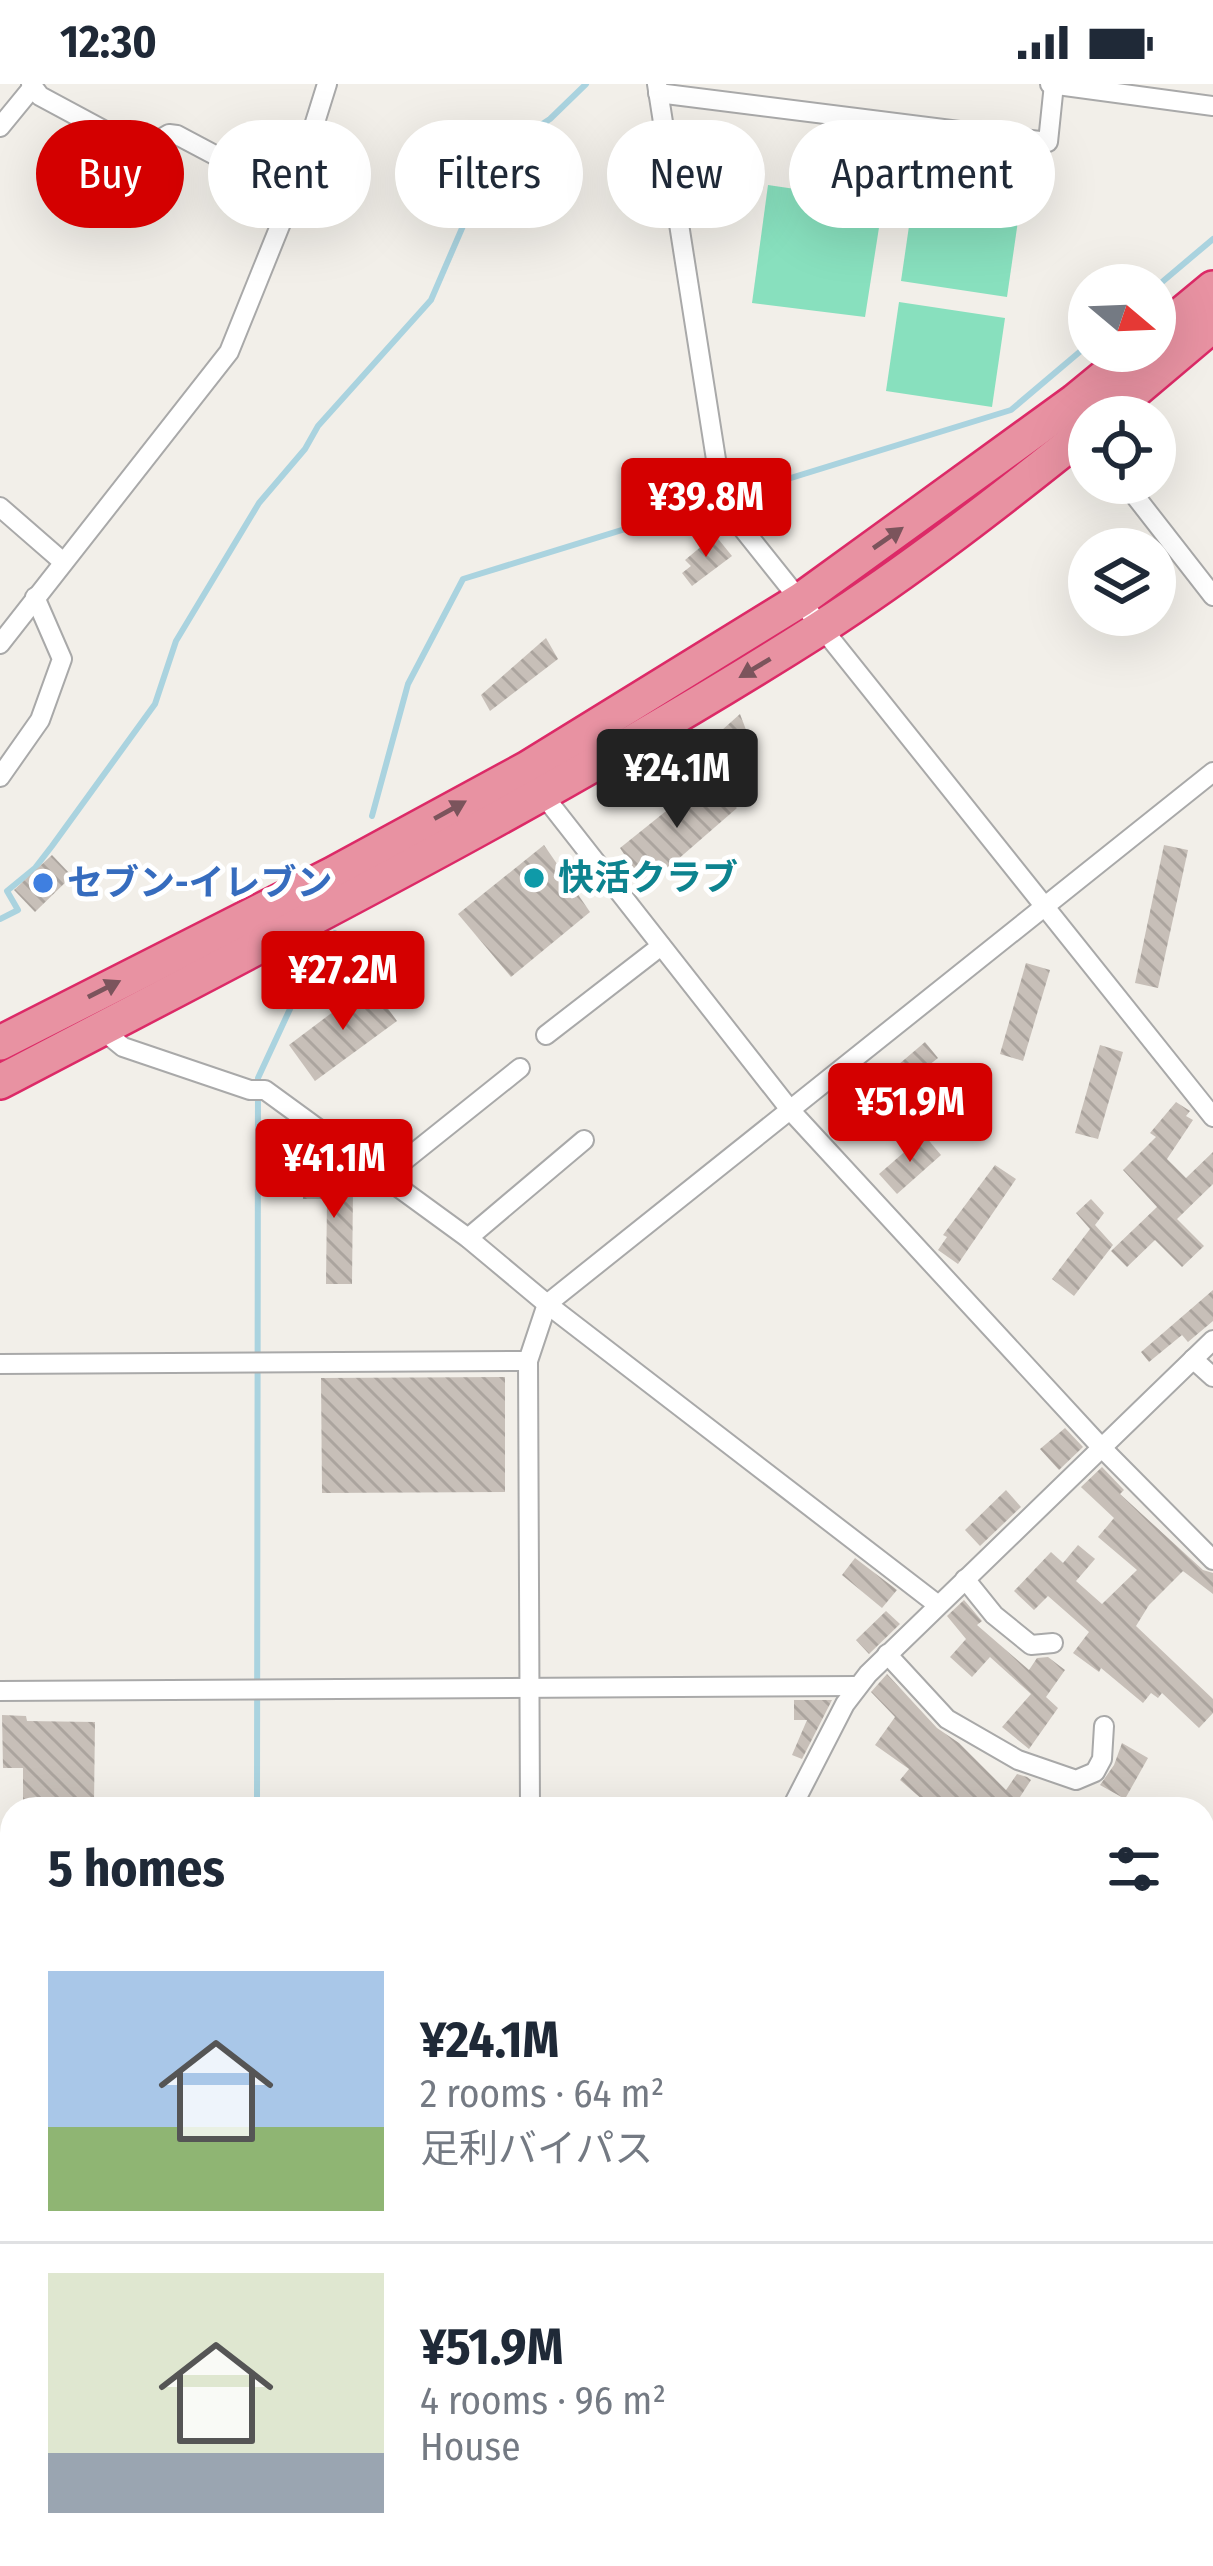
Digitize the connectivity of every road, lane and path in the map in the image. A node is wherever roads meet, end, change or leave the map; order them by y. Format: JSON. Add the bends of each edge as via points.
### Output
{"nodes":[{"id":1,"x":327,"y":84,"type":"edge"},
{"id":2,"x":1053,"y":84,"type":"edge"},
{"id":3,"x":32,"y":86,"type":"edge"},
{"id":4,"x":657,"y":88,"type":"edge"},
{"id":5,"x":1213,"y":106,"type":"edge"},
{"id":6,"x":316,"y":120,"type":"edge"},
{"id":7,"x":0,"y":127,"type":"edge"},
{"id":8,"x":208,"y":151,"type":"edge"},
{"id":9,"x":279,"y":228,"type":"edge"},
{"id":10,"x":1213,"y":288,"type":"edge"},
{"id":11,"x":1176,"y":319,"type":"edge"},
{"id":12,"x":1213,"y":325,"type":"edge"},
{"id":13,"x":1110,"y":372,"type":"edge"},
{"id":14,"x":1130,"y":396,"type":"edge"},
{"id":15,"x":1068,"y":447,"type":"edge"},
{"id":16,"x":1142,"y":504,"type":"edge"},
{"id":17,"x":0,"y":507,"type":"edge"},
{"id":18,"x":62,"y":561,"type":"junction"},
{"id":19,"x":1213,"y":596,"type":"edge"},
{"id":20,"x":35,"y":597,"type":"junction"},
{"id":21,"x":802,"y":599,"type":"junction"},
{"id":22,"x":7,"y":622,"type":"edge"},
{"id":23,"x":822,"y":627,"type":"junction"},
{"id":24,"x":0,"y":644,"type":"edge"},
{"id":25,"x":1213,"y":772,"type":"edge"},
{"id":26,"x":0,"y":777,"type":"edge"},
{"id":27,"x":544,"y":796,"type":"junction"},
{"id":28,"x":1045,"y":908,"type":"junction"},
{"id":29,"x":661,"y":946,"type":"junction"},
{"id":30,"x":101,"y":1029,"type":"junction"},
{"id":31,"x":546,"y":1035,"type":"dead end"},
{"id":32,"x":0,"y":1043,"type":"edge"},
{"id":33,"x":520,"y":1068,"type":"dead end"},
{"id":34,"x":0,"y":1082,"type":"edge"},
{"id":35,"x":790,"y":1112,"type":"junction"},
{"id":36,"x":1213,"y":1117,"type":"edge"},
{"id":37,"x":584,"y":1140,"type":"dead end"},
{"id":38,"x":385,"y":1176,"type":"junction"},
{"id":39,"x":468,"y":1238,"type":"junction"},
{"id":40,"x":547,"y":1304,"type":"junction"},
{"id":41,"x":1213,"y":1340,"type":"edge"},
{"id":42,"x":1193,"y":1359,"type":"junction"},
{"id":43,"x":528,"y":1361,"type":"junction"},
{"id":44,"x":0,"y":1364,"type":"edge"},
{"id":45,"x":1213,"y":1377,"type":"edge"},
{"id":46,"x":1101,"y":1448,"type":"junction"},
{"id":47,"x":1213,"y":1560,"type":"edge"},
{"id":48,"x":965,"y":1579,"type":"junction"},
{"id":49,"x":938,"y":1604,"type":"junction"},
{"id":50,"x":1054,"y":1643,"type":"dead end"},
{"id":51,"x":887,"y":1654,"type":"junction"},
{"id":52,"x":530,"y":1686,"type":"junction"},
{"id":53,"x":858,"y":1686,"type":"junction"},
{"id":54,"x":0,"y":1691,"type":"edge"},
{"id":55,"x":1104,"y":1726,"type":"dead end"},
{"id":56,"x":530,"y":1797,"type":"edge"},
{"id":57,"x":798,"y":1797,"type":"edge"}],
"edges":[{"from":1,"to":6,"type":"street"},
{"from":2,"to":4,"type":"street","via":[[1048,142]]},
{"from":2,"to":5,"type":"street"},
{"from":3,"to":7,"type":"street"},
{"from":3,"to":8,"type":"street","via":[[134,146],[177,134]]},
{"from":4,"to":21,"type":"street","via":[[722,497]]},
{"from":9,"to":18,"type":"street","via":[[229,352]]},
{"from":10,"to":11,"type":"highway"},
{"from":12,"to":14,"type":"highway"},
{"from":21,"to":13,"type":"highway","one_way":true},
{"from":15,"to":23,"type":"highway"},
{"from":16,"to":19,"type":"street"},
{"from":17,"to":18,"type":"street"},
{"from":18,"to":20,"type":"street"},
{"from":20,"to":22,"type":"street"},
{"from":20,"to":26,"type":"street","via":[[62,659],[40,720]]},
{"from":21,"to":23,"type":"street"},
{"from":32,"to":21,"type":"highway","one_way":true,"via":[[528,768]]},
{"from":22,"to":24,"type":"street"},
{"from":23,"to":27,"type":"highway","one_way":true},
{"from":23,"to":28,"type":"street"},
{"from":25,"to":28,"type":"street"},
{"from":27,"to":29,"type":"street"},
{"from":27,"to":30,"type":"highway"},
{"from":28,"to":35,"type":"street"},
{"from":28,"to":36,"type":"street"},
{"from":29,"to":31,"type":"street"},
{"from":29,"to":35,"type":"street"},
{"from":30,"to":34,"type":"highway"},
{"from":30,"to":38,"type":"street","via":[[124,1046],[258,1090]]},
{"from":33,"to":38,"type":"street"},
{"from":35,"to":40,"type":"street"},
{"from":35,"to":46,"type":"street"},
{"from":37,"to":39,"type":"street"},
{"from":38,"to":39,"type":"street"},
{"from":39,"to":40,"type":"street"},
{"from":40,"to":43,"type":"street"},
{"from":40,"to":49,"type":"street"},
{"from":41,"to":42,"type":"street"},
{"from":42,"to":45,"type":"street"},
{"from":42,"to":46,"type":"street"},
{"from":43,"to":44,"type":"street"},
{"from":43,"to":52,"type":"street"},
{"from":46,"to":47,"type":"street"},
{"from":46,"to":48,"type":"street"},
{"from":48,"to":49,"type":"street"},
{"from":48,"to":50,"type":"street","via":[[1031,1645]]},
{"from":49,"to":51,"type":"street"},
{"from":51,"to":53,"type":"street"},
{"from":51,"to":55,"type":"street","via":[[947,1719],[1018,1760],[1076,1780],[1102,1759]]},
{"from":52,"to":53,"type":"street"},
{"from":52,"to":54,"type":"street"},
{"from":52,"to":56,"type":"street"},
{"from":53,"to":57,"type":"street"}]}
